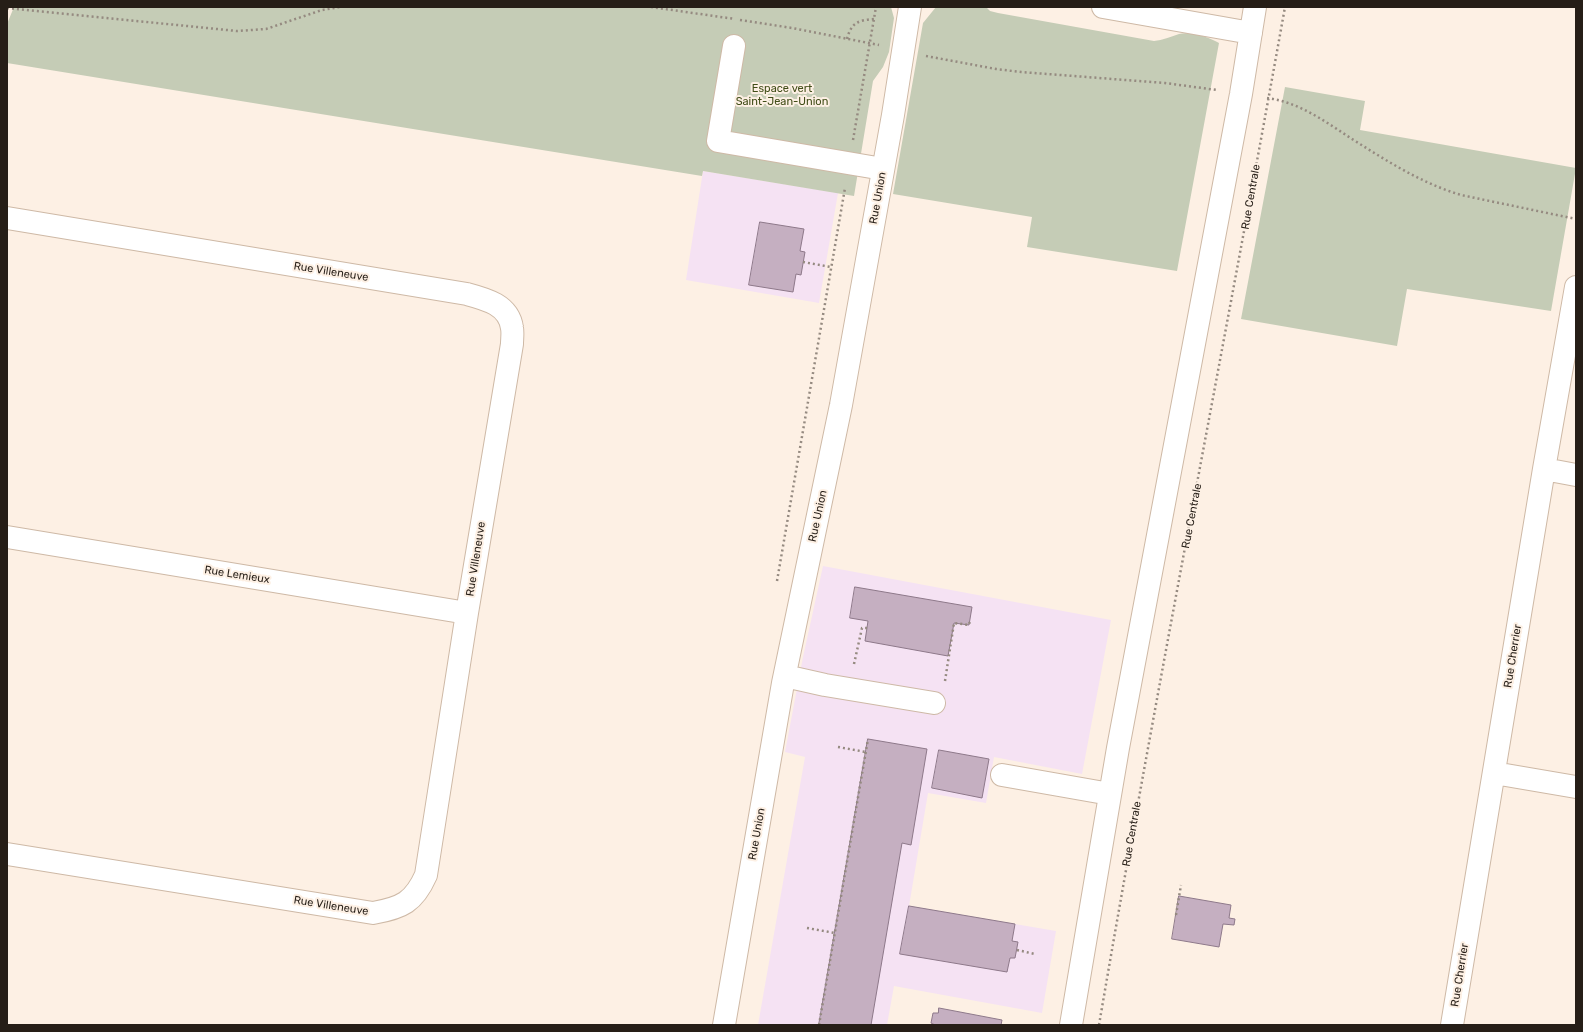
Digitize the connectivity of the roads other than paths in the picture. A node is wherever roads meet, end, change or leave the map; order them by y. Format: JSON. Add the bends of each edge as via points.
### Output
{"nodes":[{"id":1,"x":910,"y":7,"type":"edge"},
{"id":2,"x":1103,"y":7,"type":"edge"},
{"id":3,"x":1256,"y":7,"type":"edge"},
{"id":4,"x":1251,"y":33,"type":"junction"},
{"id":5,"x":734,"y":46,"type":"dead end"},
{"id":6,"x":883,"y":169,"type":"junction"},
{"id":7,"x":7,"y":218,"type":"edge"},
{"id":8,"x":1576,"y":287,"type":"edge"},
{"id":9,"x":1544,"y":469,"type":"junction"},
{"id":10,"x":1576,"y":475,"type":"edge"},
{"id":11,"x":7,"y":537,"type":"edge"},
{"id":12,"x":467,"y":613,"type":"junction"},
{"id":13,"x":785,"y":676,"type":"junction"},
{"id":14,"x":934,"y":703,"type":"road end"},
{"id":15,"x":1494,"y":773,"type":"junction"},
{"id":16,"x":1002,"y":774,"type":"dead end"},
{"id":17,"x":1576,"y":787,"type":"edge"},
{"id":18,"x":1110,"y":794,"type":"junction"},
{"id":19,"x":7,"y":854,"type":"edge"},
{"id":20,"x":724,"y":1025,"type":"edge"},
{"id":21,"x":1071,"y":1025,"type":"edge"},
{"id":22,"x":1452,"y":1025,"type":"edge"}],
"edges":[{"from":1,"to":6,"type":"street","name":"Rue Union"},
{"from":2,"to":4,"type":"street"},
{"from":3,"to":4,"type":"street"},
{"from":4,"to":18,"type":"street"},
{"from":5,"to":6,"type":"street","via":[[718,141]]},
{"from":6,"to":13,"type":"street","name":"Rue Union","via":[[841,405]]},
{"from":7,"to":12,"type":"street","name":"Rue Villeneuve","via":[[467,294],[486,299],[500,307],[512,328],[512,344]]},
{"from":8,"to":9,"type":"street","name":"Rue Cherrier"},
{"from":9,"to":10,"type":"street"},
{"from":9,"to":15,"type":"street","name":"Rue Cherrier"},
{"from":11,"to":12,"type":"street","name":"Rue Lemieux"},
{"from":12,"to":19,"type":"street","name":"Rue Villeneuve","via":[[426,875],[420,889],[407,903],[391,910],[373,913]]},
{"from":13,"to":14,"type":"street"},
{"from":13,"to":20,"type":"street","name":"Rue Union"},
{"from":15,"to":17,"type":"street"},
{"from":15,"to":22,"type":"street","name":"Rue Cherrier"},
{"from":16,"to":18,"type":"street"},
{"from":18,"to":21,"type":"street"}]}
